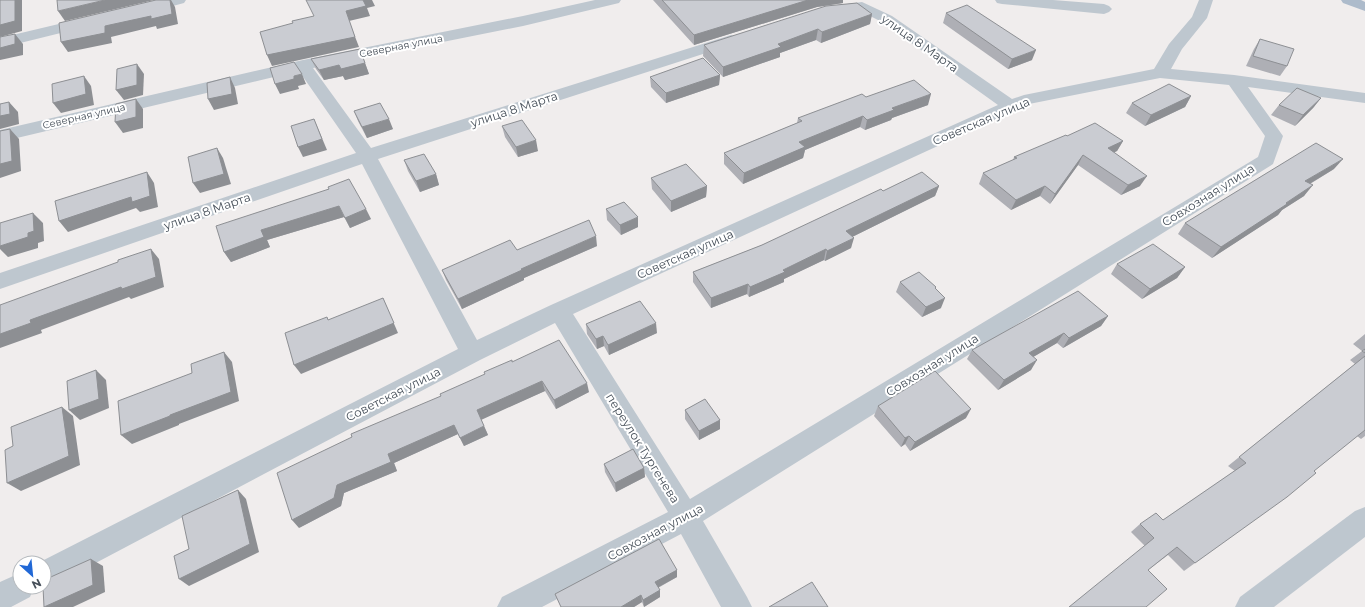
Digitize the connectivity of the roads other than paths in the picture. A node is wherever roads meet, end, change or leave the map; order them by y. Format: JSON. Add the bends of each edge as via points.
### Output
{"nodes":[{"id":1,"x":179,"y":0,"type":"edge"},
{"id":2,"x":614,"y":0,"type":"edge"},
{"id":3,"x":1002,"y":0,"type":"edge"},
{"id":4,"x":1206,"y":0,"type":"edge"},
{"id":5,"x":1348,"y":0,"type":"edge"},
{"id":6,"x":1365,"y":7,"type":"edge"},
{"id":7,"x":1104,"y":9,"type":"dead end"},
{"id":8,"x":127,"y":13,"type":"edge"},
{"id":9,"x":814,"y":14,"type":"edge"},
{"id":10,"x":104,"y":18,"type":"edge"},
{"id":11,"x":746,"y":35,"type":"edge"},
{"id":12,"x":0,"y":43,"type":"edge"},
{"id":13,"x":303,"y":65,"type":"junction"},
{"id":14,"x":1160,"y":72,"type":"junction"},
{"id":15,"x":1234,"y":80,"type":"junction"},
{"id":16,"x":1365,"y":98,"type":"edge"},
{"id":17,"x":1010,"y":106,"type":"junction"},
{"id":18,"x":0,"y":136,"type":"edge"},
{"id":19,"x":367,"y":156,"type":"junction"},
{"id":20,"x":0,"y":281,"type":"edge"},
{"id":21,"x":559,"y":311,"type":"junction"},
{"id":22,"x":472,"y":353,"type":"junction"},
{"id":23,"x":686,"y":517,"type":"junction"},
{"id":24,"x":1365,"y":520,"type":"edge"},
{"id":25,"x":52,"y":570,"type":"edge"},
{"id":26,"x":12,"y":591,"type":"edge"},
{"id":27,"x":0,"y":597,"type":"edge"},
{"id":28,"x":512,"y":607,"type":"edge"},
{"id":29,"x":737,"y":607,"type":"edge"},
{"id":30,"x":1250,"y":607,"type":"edge"}],
"edges":[{"from":1,"to":8,"type":"street"},
{"from":2,"to":13,"type":"street","name":"Северная улица"},
{"from":3,"to":7,"type":"street"},
{"from":4,"to":14,"type":"street","via":[[1199,18],[1175,47]]},
{"from":5,"to":6,"type":"main road"},
{"from":9,"to":17,"type":"street","name":"улица 8 Марта","via":[[862,6],[887,19]]},
{"from":10,"to":12,"type":"street"},
{"from":11,"to":19,"type":"street","name":"улица 8 Марта"},
{"from":13,"to":18,"type":"street","name":"Северная улица"},
{"from":13,"to":19,"type":"street"},
{"from":14,"to":15,"type":"street","name":"Советская улица"},
{"from":14,"to":17,"type":"street","name":"Советская улица","via":[[1024,100]]},
{"from":15,"to":16,"type":"street","name":"Советская улица"},
{"from":15,"to":23,"type":"street","name":"Совхозная улица","via":[[1274,136],[1266,160]]},
{"from":17,"to":21,"type":"street","name":"Советская улица"},
{"from":19,"to":20,"type":"street","name":"улица 8 Марта"},
{"from":19,"to":22,"type":"street"},
{"from":21,"to":22,"type":"street","name":"Советская улица"},
{"from":21,"to":23,"type":"street","name":"переулок Тургенева"},
{"from":22,"to":25,"type":"street","name":"Советская улица"},
{"from":23,"to":28,"type":"street","name":"Совхозная улица"},
{"from":23,"to":29,"type":"street","name":"переулок Тургенева"},
{"from":24,"to":30,"type":"street"},
{"from":26,"to":27,"type":"street"}]}
